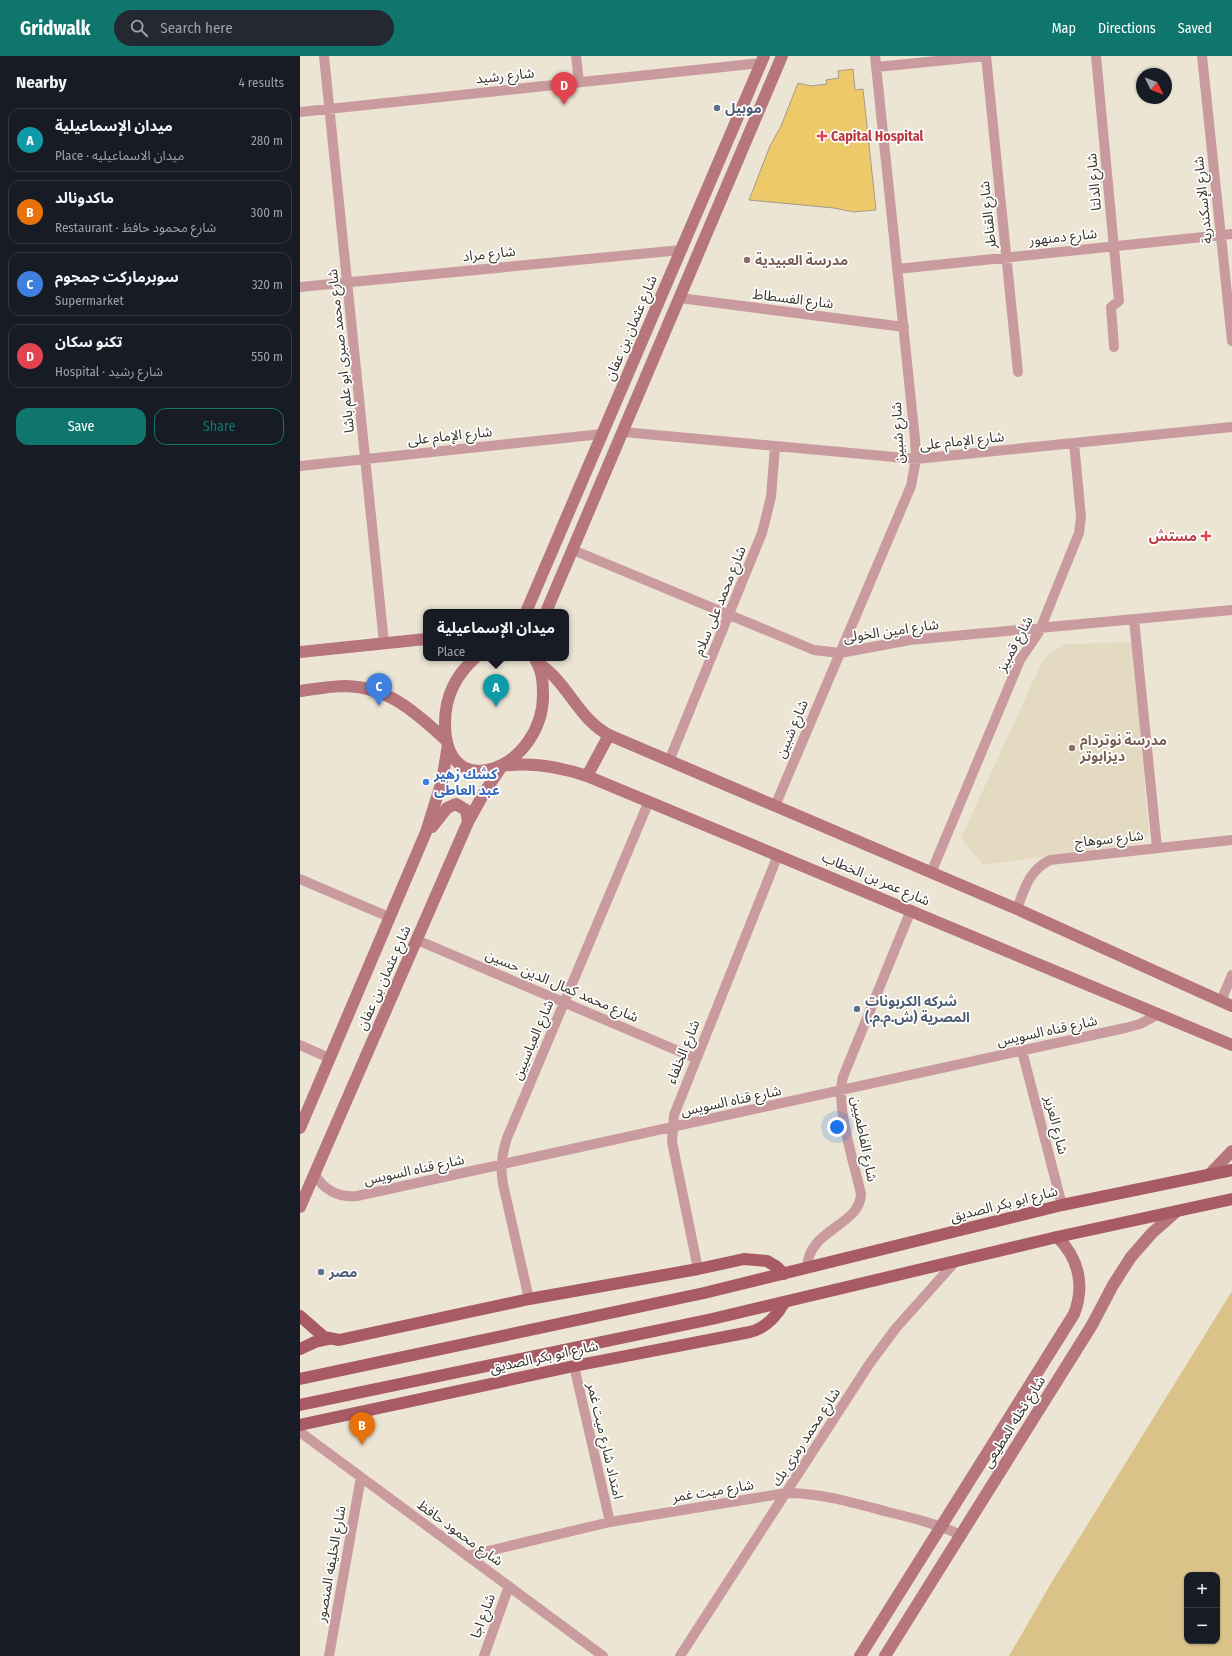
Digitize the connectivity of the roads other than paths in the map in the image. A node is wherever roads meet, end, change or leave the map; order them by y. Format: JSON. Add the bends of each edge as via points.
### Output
{"nodes":[{"id":1,"x":324,"y":56,"type":"edge"},
{"id":2,"x":576,"y":56,"type":"edge"},
{"id":3,"x":782,"y":56,"type":"edge"},
{"id":4,"x":876,"y":56,"type":"edge"},
{"id":5,"x":986,"y":56,"type":"edge"},
{"id":6,"x":1096,"y":56,"type":"edge"},
{"id":7,"x":1202,"y":56,"type":"edge"},
{"id":8,"x":762,"y":59,"type":"edge"},
{"id":9,"x":877,"y":67,"type":"junction"},
{"id":10,"x":579,"y":82,"type":"junction"},
{"id":11,"x":330,"y":108,"type":"junction"},
{"id":12,"x":300,"y":112,"type":"edge"},
{"id":13,"x":1232,"y":234,"type":"edge"},
{"id":14,"x":1221,"y":235,"type":"junction"},
{"id":15,"x":1114,"y":246,"type":"junction"},
{"id":16,"x":681,"y":250,"type":"junction"},
{"id":17,"x":1007,"y":257,"type":"junction"},
{"id":18,"x":898,"y":269,"type":"junction"},
{"id":19,"x":348,"y":282,"type":"junction"},
{"id":20,"x":300,"y":287,"type":"edge"},
{"id":21,"x":680,"y":298,"type":"junction"},
{"id":22,"x":904,"y":327,"type":"junction"},
{"id":23,"x":1232,"y":341,"type":"edge"},
{"id":24,"x":1114,"y":347,"type":"dead end"},
{"id":25,"x":1018,"y":372,"type":"dead end"},
{"id":26,"x":1232,"y":427,"type":"edge"},
{"id":27,"x":623,"y":432,"type":"junction"},
{"id":28,"x":602,"y":434,"type":"junction"},
{"id":29,"x":1074,"y":443,"type":"junction"},
{"id":30,"x":775,"y":447,"type":"junction"},
{"id":31,"x":916,"y":459,"type":"junction"},
{"id":32,"x":366,"y":460,"type":"junction"},
{"id":33,"x":300,"y":466,"type":"edge"},
{"id":34,"x":573,"y":550,"type":"junction"},
{"id":35,"x":527,"y":609,"type":"edge"},
{"id":36,"x":547,"y":609,"type":"edge"},
{"id":37,"x":1232,"y":610,"type":"edge"},
{"id":38,"x":729,"y":615,"type":"junction"},
{"id":39,"x":1134,"y":619,"type":"junction"},
{"id":40,"x":1040,"y":628,"type":"junction"},
{"id":41,"x":423,"y":639,"type":"edge"},
{"id":42,"x":384,"y":643,"type":"junction"},
{"id":43,"x":300,"y":652,"type":"edge"},
{"id":44,"x":840,"y":653,"type":"junction"},
{"id":45,"x":472,"y":661,"type":"edge"},
{"id":46,"x":536,"y":661,"type":"edge"},
{"id":47,"x":300,"y":691,"type":"edge"},
{"id":48,"x":609,"y":735,"type":"junction"},
{"id":49,"x":447,"y":743,"type":"junction"},
{"id":50,"x":669,"y":761,"type":"junction"},
{"id":51,"x":502,"y":766,"type":"junction"},
{"id":52,"x":587,"y":776,"type":"junction"},
{"id":53,"x":649,"y":801,"type":"junction"},
{"id":54,"x":774,"y":806,"type":"junction"},
{"id":55,"x":468,"y":822,"type":"junction"},
{"id":56,"x":422,"y":840,"type":"junction"},
{"id":57,"x":1232,"y":840,"type":"edge"},
{"id":58,"x":1157,"y":848,"type":"junction"},
{"id":59,"x":778,"y":855,"type":"junction"},
{"id":60,"x":930,"y":873,"type":"junction"},
{"id":61,"x":300,"y":879,"type":"edge"},
{"id":62,"x":1017,"y":909,"type":"junction"},
{"id":63,"x":911,"y":910,"type":"junction"},
{"id":64,"x":389,"y":917,"type":"junction"},
{"id":65,"x":417,"y":940,"type":"junction"},
{"id":66,"x":1232,"y":975,"type":"edge"},
{"id":67,"x":1221,"y":1001,"type":"junction"},
{"id":68,"x":564,"y":1002,"type":"junction"},
{"id":69,"x":1232,"y":1006,"type":"edge"},
{"id":70,"x":1159,"y":1014,"type":"junction"},
{"id":71,"x":300,"y":1045,"type":"edge"},
{"id":72,"x":1232,"y":1045,"type":"edge"},
{"id":73,"x":1022,"y":1051,"type":"junction"},
{"id":74,"x":329,"y":1058,"type":"junction"},
{"id":75,"x":695,"y":1058,"type":"junction"},
{"id":76,"x":840,"y":1091,"type":"junction"},
{"id":77,"x":300,"y":1128,"type":"edge"},
{"id":78,"x":672,"y":1128,"type":"junction"},
{"id":79,"x":1232,"y":1151,"type":"edge"},
{"id":80,"x":501,"y":1165,"type":"junction"},
{"id":81,"x":1232,"y":1170,"type":"edge"},
{"id":82,"x":315,"y":1174,"type":"junction"},
{"id":83,"x":1209,"y":1175,"type":"junction"},
{"id":84,"x":1232,"y":1199,"type":"edge"},
{"id":85,"x":1062,"y":1205,"type":"junction"},
{"id":86,"x":300,"y":1207,"type":"edge"},
{"id":87,"x":1177,"y":1211,"type":"junction"},
{"id":88,"x":1057,"y":1237,"type":"junction"},
{"id":89,"x":954,"y":1262,"type":"junction"},
{"id":90,"x":807,"y":1268,"type":"junction"},
{"id":91,"x":698,"y":1269,"type":"junction"},
{"id":92,"x":784,"y":1274,"type":"junction"},
{"id":93,"x":529,"y":1299,"type":"junction"},
{"id":94,"x":784,"y":1303,"type":"junction"},
{"id":95,"x":300,"y":1316,"type":"edge"},
{"id":96,"x":329,"y":1338,"type":"junction"},
{"id":97,"x":300,"y":1349,"type":"edge"},
{"id":98,"x":574,"y":1366,"type":"junction"},
{"id":99,"x":300,"y":1379,"type":"edge"},
{"id":100,"x":300,"y":1405,"type":"edge"},
{"id":101,"x":300,"y":1425,"type":"edge"},
{"id":102,"x":300,"y":1432,"type":"edge"},
{"id":103,"x":361,"y":1477,"type":"junction"},
{"id":104,"x":786,"y":1493,"type":"junction"},
{"id":105,"x":610,"y":1522,"type":"junction"},
{"id":106,"x":942,"y":1526,"type":"junction"},
{"id":107,"x":961,"y":1535,"type":"junction"},
{"id":108,"x":468,"y":1556,"type":"junction"},
{"id":109,"x":509,"y":1586,"type":"junction"},
{"id":110,"x":329,"y":1656,"type":"edge"},
{"id":111,"x":484,"y":1656,"type":"edge"},
{"id":112,"x":603,"y":1656,"type":"edge"},
{"id":113,"x":680,"y":1656,"type":"edge"},
{"id":114,"x":860,"y":1656,"type":"edge"},
{"id":115,"x":885,"y":1656,"type":"edge"}],
"edges":[{"from":1,"to":11,"type":"street","name":"شارع محمد صبرى ابو علم باشا"},
{"from":2,"to":10,"type":"street"},
{"from":3,"to":21,"type":"street"},
{"from":4,"to":9,"type":"street","name":"شارع شبين"},
{"from":5,"to":9,"type":"street"},
{"from":5,"to":17,"type":"street","name":"شارع القناطر"},
{"from":6,"to":15,"type":"street","name":"شارع الدلتا"},
{"from":7,"to":14,"type":"street","name":"شارع الإسكندرية"},
{"from":8,"to":10,"type":"street","name":"شارع رشيد"},
{"from":8,"to":16,"type":"street","name":"شارع عثمان بن عفان"},
{"from":9,"to":18,"type":"street","name":"شارع شبين"},
{"from":10,"to":11,"type":"street","name":"شارع رشيد"},
{"from":11,"to":12,"type":"street","name":"شارع رشيد"},
{"from":11,"to":19,"type":"street","name":"شارع محمد صبرى ابو علم باشا"},
{"from":13,"to":14,"type":"street","name":"شارع دمنهور"},
{"from":14,"to":15,"type":"street","name":"شارع دمنهور"},
{"from":14,"to":23,"type":"street","name":"شارع الإسكندرية"},
{"from":15,"to":17,"type":"street","name":"شارع دمنهور"},
{"from":15,"to":24,"type":"street","name":"شارع الدلتا","via":[[1119,301],[1111,307]]},
{"from":16,"to":19,"type":"street","name":"شارع مراد"},
{"from":16,"to":28,"type":"street","name":"شارع عثمان بن عفان"},
{"from":17,"to":18,"type":"street","name":"شارع دمنهور"},
{"from":17,"to":25,"type":"street","name":"شارع القناطر"},
{"from":18,"to":22,"type":"street","name":"شارع شبين"},
{"from":19,"to":20,"type":"street","name":"شارع مراد"},
{"from":19,"to":32,"type":"street","name":"شارع محمد صبرى ابو علم باشا"},
{"from":21,"to":22,"type":"street","name":"شارع الفسطاط"},
{"from":21,"to":27,"type":"street"},
{"from":22,"to":31,"type":"street","name":"شارع شبين"},
{"from":26,"to":29,"type":"street","name":"شارع الإمام على"},
{"from":27,"to":30,"type":"street","name":"شارع الإمام على"},
{"from":27,"to":34,"type":"street"},
{"from":28,"to":32,"type":"street","name":"شارع الإمام على"},
{"from":28,"to":35,"type":"street","name":"شارع عثمان بن عفان"},
{"from":29,"to":31,"type":"street","name":"شارع الإمام على"},
{"from":29,"to":40,"type":"street","name":"شارع قمبيز","via":[[1081,517],[1079,533]]},
{"from":30,"to":31,"type":"street","name":"شارع الإمام على"},
{"from":30,"to":38,"type":"street","name":"شارع محمد على سلام","via":[[771,498],[765,524]]},
{"from":31,"to":44,"type":"street","name":"شارع شبين","via":[[911,486]]},
{"from":32,"to":33,"type":"street","name":"شارع الإمام على"},
{"from":32,"to":42,"type":"street","name":"شارع محمد صبرى ابو علم باشا"},
{"from":34,"to":36,"type":"street"},
{"from":34,"to":38,"type":"street","name":"شارع امين الخولى"},
{"from":37,"to":39,"type":"street","name":"شارع امين الخولى"},
{"from":38,"to":44,"type":"street","name":"شارع امين الخولى","via":[[814,650]]},
{"from":38,"to":50,"type":"street","name":"شارع محمد على سلام"},
{"from":39,"to":40,"type":"street","name":"شارع امين الخولى"},
{"from":39,"to":58,"type":"street"},
{"from":40,"to":44,"type":"street","name":"شارع امين الخولى","via":[[910,640]]},
{"from":40,"to":60,"type":"street","name":"شارع قمبيز","via":[[1020,660]]},
{"from":41,"to":42,"type":"street"},
{"from":42,"to":43,"type":"street"},
{"from":44,"to":54,"type":"street","name":"شارع شبين"},
{"from":45,"to":49,"type":"street","via":[[460,674],[450,695],[445,718]]},
{"from":46,"to":48,"type":"street","name":"شارع عمر بن الخطاب","via":[[559,681],[587,720]]},
{"from":46,"to":51,"type":"street","via":[[544,695],[540,720],[523,748]]},
{"from":47,"to":49,"type":"street","via":[[345,686],[382,692],[404,704]]},
{"from":48,"to":50,"type":"street","name":"شارع عمر بن الخطاب"},
{"from":48,"to":52,"type":"street"},
{"from":49,"to":51,"type":"street","name":"شارع عمر بن الخطاب","via":[[450,752],[460,764],[473,770],[488,770]]},
{"from":49,"to":56,"type":"street","name":"شارع عثمان بن عفان","via":[[437,798]]},
{"from":50,"to":54,"type":"street","name":"شارع عمر بن الخطاب"},
{"from":51,"to":52,"type":"street","name":"شارع عمر بن الخطاب","via":[[546,766]]},
{"from":51,"to":55,"type":"street","name":"شارع عثمان بن عفان"},
{"from":52,"to":53,"type":"street","name":"شارع عمر بن الخطاب"},
{"from":53,"to":59,"type":"street","name":"شارع عمر بن الخطاب"},
{"from":53,"to":68,"type":"street","name":"شارع العباسيين"},
{"from":54,"to":60,"type":"street","name":"شارع عمر بن الخطاب"},
{"from":55,"to":56,"type":"street","via":[[468,813],[464,808],[453,805],[444,810]]},
{"from":55,"to":65,"type":"street","name":"شارع عثمان بن عفان"},
{"from":56,"to":64,"type":"street","name":"شارع عثمان بن عفان"},
{"from":57,"to":58,"type":"street","name":"شارع سوهاج"},
{"from":58,"to":62,"type":"street","name":"شارع سوهاج","via":[[1050,860],[1039,866],[1031,875]]},
{"from":59,"to":63,"type":"street","name":"شارع عمر بن الخطاب"},
{"from":59,"to":75,"type":"street","name":"شارع الخلفاء"},
{"from":60,"to":62,"type":"street","name":"شارع عمر بن الخطاب"},
{"from":61,"to":64,"type":"street"},
{"from":62,"to":67,"type":"street","name":"شارع عمر بن الخطاب"},
{"from":63,"to":70,"type":"street","name":"شارع عمر بن الخطاب"},
{"from":63,"to":76,"type":"street","name":"شارع الفاطميين","via":[[843,1077]]},
{"from":64,"to":74,"type":"street","name":"شارع عثمان بن عفان"},
{"from":65,"to":68,"type":"street","name":"شارع محمد كمال الدين حسين"},
{"from":65,"to":82,"type":"street","name":"شارع عثمان بن عفان"},
{"from":66,"to":67,"type":"street"},
{"from":67,"to":69,"type":"street","name":"شارع عمر بن الخطاب"},
{"from":68,"to":75,"type":"street","name":"شارع محمد كمال الدين حسين"},
{"from":68,"to":80,"type":"street","name":"شارع العباسيين","via":[[507,1138]]},
{"from":70,"to":72,"type":"street","name":"شارع عمر بن الخطاب"},
{"from":70,"to":73,"type":"street","name":"شارع قناه السويس","via":[[1136,1026]]},
{"from":71,"to":74,"type":"street"},
{"from":73,"to":76,"type":"street","name":"شارع قناه السويس"},
{"from":73,"to":85,"type":"street","name":"شارع العزيز"},
{"from":74,"to":77,"type":"street","name":"شارع عثمان بن عفان"},
{"from":75,"to":78,"type":"street","name":"شارع الخلفاء","via":[[675,1108]]},
{"from":76,"to":78,"type":"street","name":"شارع قناه السويس"},
{"from":76,"to":90,"type":"street","name":"شارع الفاطميين","via":[[861,1198],[853,1214],[835,1226],[818,1243],[807,1258]]},
{"from":78,"to":80,"type":"street","name":"شارع قناه السويس"},
{"from":78,"to":91,"type":"street","name":"شارع الخلفاء","via":[[673,1150]]},
{"from":79,"to":83,"type":"street"},
{"from":80,"to":82,"type":"street","name":"شارع قناه السويس","via":[[352,1197],[332,1192]]},
{"from":80,"to":93,"type":"street","name":"شارع العباسيين"},
{"from":81,"to":83,"type":"main road","name":"شارع ابو بكر الصديق"},
{"from":82,"to":86,"type":"street","name":"شارع عثمان بن عفان"},
{"from":83,"to":85,"type":"main road","name":"شارع ابو بكر الصديق"},
{"from":84,"to":87,"type":"main road","name":"شارع ابو بكر الصديق"},
{"from":85,"to":90,"type":"main road","name":"شارع ابو بكر الصديق"},
{"from":87,"to":88,"type":"main road","name":"شارع ابو بكر الصديق"},
{"from":87,"to":107,"type":"street","name":"شارع نخله المطيعى","via":[[1141,1245],[1121,1271],[1092,1326]]},
{"from":88,"to":89,"type":"main road","name":"شارع ابو بكر الصديق"},
{"from":88,"to":106,"type":"street","name":"شارع نخله المطيعى","via":[[1070,1253],[1078,1273],[1080,1294],[1074,1314]]},
{"from":89,"to":94,"type":"main road","name":"شارع ابو بكر الصديق"},
{"from":89,"to":104,"type":"street","name":"شارع محمد رمزى بك","via":[[891,1334]]},
{"from":90,"to":92,"type":"main road","name":"شارع ابو بكر الصديق"},
{"from":91,"to":92,"type":"main road","via":[[750,1259],[772,1264]]},
{"from":91,"to":93,"type":"main road"},
{"from":92,"to":99,"type":"main road","name":"شارع ابو بكر الصديق"},
{"from":93,"to":96,"type":"main road","via":[[344,1339]]},
{"from":94,"to":98,"type":"main road","name":"شارع ابو بكر الصديق","via":[[771,1321],[756,1331]]},
{"from":94,"to":100,"type":"main road","name":"شارع ابو بكر الصديق"},
{"from":95,"to":96,"type":"main road","via":[[318,1333]]},
{"from":96,"to":97,"type":"main road"},
{"from":98,"to":101,"type":"main road","name":"شارع ابو بكر الصديق"},
{"from":98,"to":105,"type":"street","name":"امتداد شارع ميت غمر"},
{"from":102,"to":103,"type":"street","name":"شارع محمود حافظ"},
{"from":103,"to":108,"type":"street","name":"شارع محمود حافظ"},
{"from":103,"to":110,"type":"street","name":"شارع الخليفه المنصور"},
{"from":104,"to":105,"type":"street","name":"شارع ميت غمر"},
{"from":104,"to":106,"type":"street","name":"شارع ميت غمر","via":[[828,1496]]},
{"from":104,"to":113,"type":"street","name":"شارع محمد رمزى بك"},
{"from":105,"to":108,"type":"street","name":"شارع ميت غمر"},
{"from":106,"to":107,"type":"street","name":"شارع ميت غمر"},
{"from":106,"to":114,"type":"street","name":"شارع نخله المطيعى"},
{"from":107,"to":115,"type":"street","name":"شارع نخله المطيعى"},
{"from":108,"to":109,"type":"street","name":"شارع محمود حافظ"},
{"from":109,"to":111,"type":"street","name":"شارع اجا"},
{"from":109,"to":112,"type":"street","name":"شارع محمود حافظ"}]}
